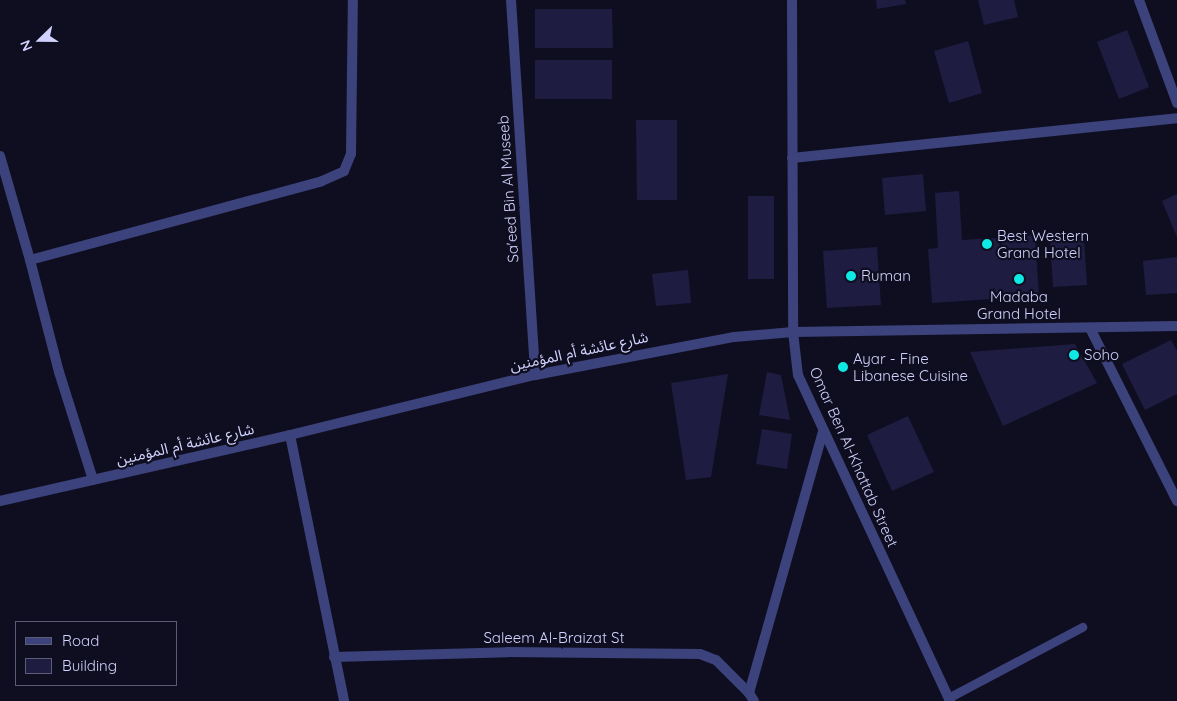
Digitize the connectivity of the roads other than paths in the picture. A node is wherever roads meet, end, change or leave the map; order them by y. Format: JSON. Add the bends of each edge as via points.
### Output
{"nodes":[{"id":1,"x":353,"y":0,"type":"edge"},
{"id":2,"x":511,"y":0,"type":"edge"},
{"id":3,"x":792,"y":0,"type":"edge"},
{"id":4,"x":1139,"y":0,"type":"edge"},
{"id":5,"x":1177,"y":103,"type":"edge"},
{"id":6,"x":1177,"y":118,"type":"edge"},
{"id":7,"x":0,"y":156,"type":"edge"},
{"id":8,"x":792,"y":158,"type":"junction"},
{"id":9,"x":30,"y":260,"type":"junction"},
{"id":10,"x":1177,"y":326,"type":"edge"},
{"id":11,"x":1090,"y":328,"type":"junction"},
{"id":12,"x":794,"y":332,"type":"junction"},
{"id":13,"x":535,"y":375,"type":"junction"},
{"id":14,"x":823,"y":431,"type":"junction"},
{"id":15,"x":290,"y":435,"type":"junction"},
{"id":16,"x":93,"y":480,"type":"junction"},
{"id":17,"x":0,"y":501,"type":"edge"},
{"id":18,"x":1177,"y":501,"type":"edge"},
{"id":19,"x":1082,"y":627,"type":"dead end"},
{"id":20,"x":334,"y":658,"type":"junction"},
{"id":21,"x":751,"y":697,"type":"edge"},
{"id":22,"x":949,"y":699,"type":"edge"},
{"id":23,"x":344,"y":701,"type":"edge"}],
"edges":[{"from":1,"to":9,"type":"street","via":[[351,154],[344,171],[322,181]]},
{"from":2,"to":13,"type":"street","name":"Sa'eed Bin Al Museeb"},
{"from":3,"to":8,"type":"street","name":"Omar Ben Al-Khattab Street"},
{"from":4,"to":5,"type":"street"},
{"from":6,"to":8,"type":"street"},
{"from":7,"to":9,"type":"street"},
{"from":8,"to":12,"type":"street","name":"Omar Ben Al-Khattab Street"},
{"from":9,"to":16,"type":"street","via":[[59,372]]},
{"from":10,"to":11,"type":"street","name":"شارع عائشة أم المؤمنين"},
{"from":11,"to":12,"type":"street","name":"شارع عائشة أم المؤمنين"},
{"from":11,"to":18,"type":"street"},
{"from":12,"to":13,"type":"street","name":"شارع عائشة أم المؤمنين","via":[[734,336]]},
{"from":12,"to":14,"type":"street","name":"Omar Ben Al-Khattab Street","via":[[798,375]]},
{"from":13,"to":15,"type":"street","name":"شارع عائشة أم المؤمنين"},
{"from":14,"to":21,"type":"street"},
{"from":14,"to":22,"type":"street","name":"Omar Ben Al-Khattab Street"},
{"from":15,"to":16,"type":"street","name":"شارع عائشة أم المؤمنين"},
{"from":15,"to":20,"type":"street"},
{"from":16,"to":17,"type":"street","name":"شارع عائشة أم المؤمنين"},
{"from":19,"to":22,"type":"lane"},
{"from":20,"to":21,"type":"street","name":"Saleem Al-Braizat St","via":[[508,652],[700,654],[716,660]]},
{"from":20,"to":23,"type":"street"}]}
